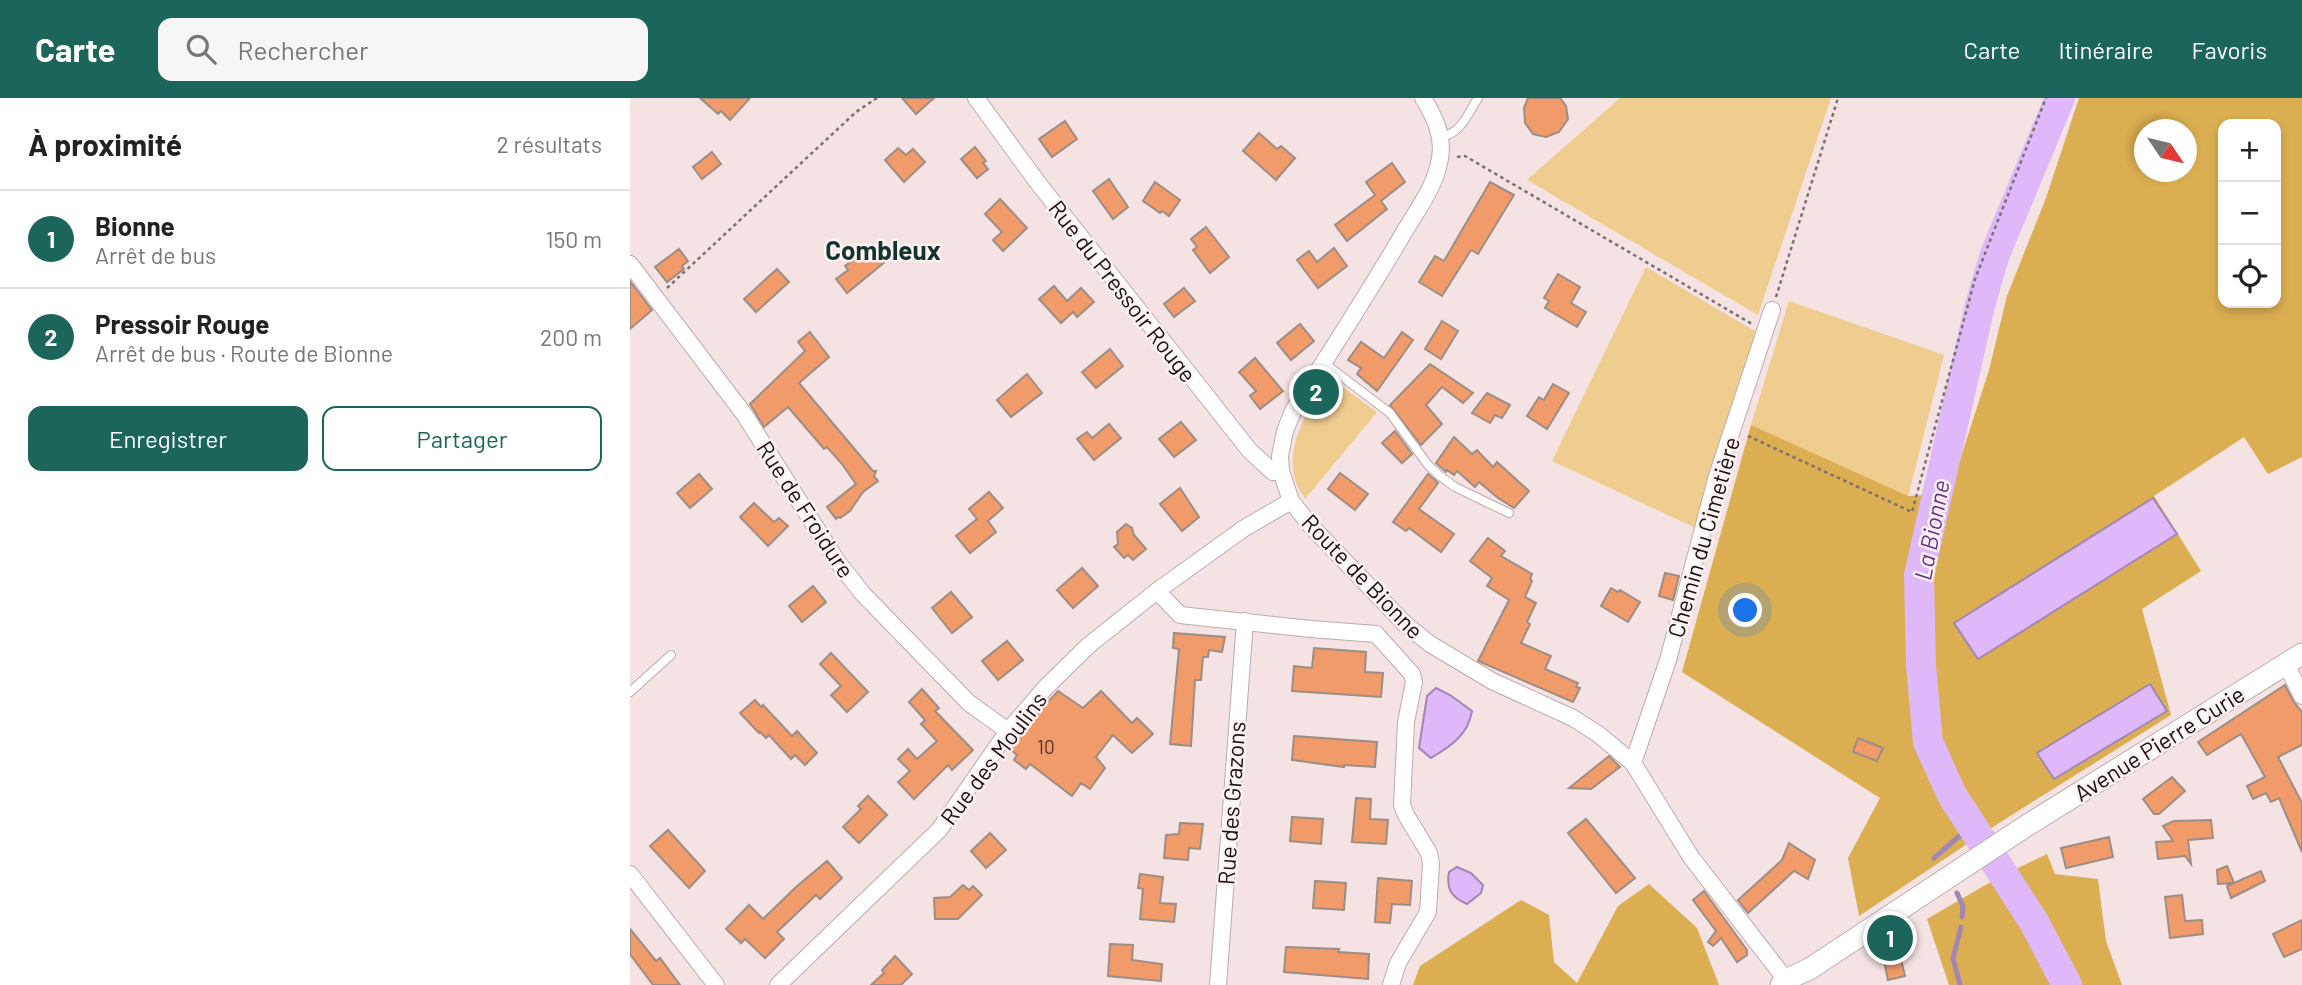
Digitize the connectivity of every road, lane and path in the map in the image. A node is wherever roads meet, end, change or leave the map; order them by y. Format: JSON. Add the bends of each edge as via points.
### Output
{"nodes":[{"id":1,"x":877,"y":98,"type":"edge"},
{"id":2,"x":976,"y":98,"type":"edge"},
{"id":3,"x":1423,"y":98,"type":"edge"},
{"id":4,"x":1478,"y":98,"type":"edge"},
{"id":5,"x":1838,"y":98,"type":"edge"},
{"id":6,"x":2046,"y":98,"type":"edge"},
{"id":7,"x":1440,"y":137,"type":"junction"},
{"id":8,"x":1440,"y":160,"type":"junction"},
{"id":9,"x":630,"y":264,"type":"edge"},
{"id":10,"x":656,"y":298,"type":"junction"},
{"id":11,"x":1772,"y":310,"type":"joint"},
{"id":12,"x":1765,"y":332,"type":"junction"},
{"id":13,"x":1324,"y":362,"type":"junction"},
{"id":14,"x":1732,"y":429,"type":"junction"},
{"id":15,"x":1281,"y":471,"type":"junction"},
{"id":16,"x":1291,"y":501,"type":"junction"},
{"id":17,"x":1508,"y":513,"type":"dead end"},
{"id":18,"x":1157,"y":591,"type":"junction"},
{"id":19,"x":1245,"y":621,"type":"junction"},
{"id":20,"x":671,"y":655,"type":"dead end"},
{"id":21,"x":2294,"y":659,"type":"edge"},
{"id":22,"x":630,"y":692,"type":"edge"},
{"id":23,"x":2302,"y":696,"type":"edge"},
{"id":24,"x":1008,"y":731,"type":"junction"},
{"id":25,"x":1633,"y":764,"type":"junction"},
{"id":26,"x":630,"y":874,"type":"edge"},
{"id":27,"x":1785,"y":983,"type":"edge"},
{"id":28,"x":716,"y":985,"type":"edge"},
{"id":29,"x":778,"y":985,"type":"edge"},
{"id":30,"x":1217,"y":985,"type":"edge"},
{"id":31,"x":1391,"y":985,"type":"edge"}],
"edges":[{"from":1,"to":10,"type":"path"},
{"from":2,"to":15,"type":"street","name":"Rue du Pressoir Rouge","via":[[1250,451],[1273,472]]},
{"from":3,"to":7,"type":"street","name":"Route de Bionne"},
{"from":4,"to":7,"type":"lane","via":[[1457,131]]},
{"from":5,"to":11,"type":"path"},
{"from":6,"to":14,"type":"path","via":[[1975,279],[1912,512]]},
{"from":7,"to":8,"type":"street","name":"Route de Bionne"},
{"from":8,"to":12,"type":"path","via":[[1465,156]]},
{"from":8,"to":13,"type":"street","name":"Route de Bionne","via":[[1435,178]]},
{"from":9,"to":10,"type":"street","name":"Rue de Froidure"},
{"from":10,"to":24,"type":"street","name":"Rue de Froidure","via":[[744,414],[863,594],[969,703]]},
{"from":11,"to":12,"type":"street","name":"Chemin du Cimetière"},
{"from":12,"to":14,"type":"street","name":"Chemin du Cimetière"},
{"from":13,"to":15,"type":"street","name":"Route de Bionne","via":[[1284,431]]},
{"from":13,"to":17,"type":"lane","via":[[1390,413],[1440,477]]},
{"from":14,"to":25,"type":"street","name":"Chemin du Cimetière","via":[[1668,660]]},
{"from":15,"to":16,"type":"street","name":"Route de Bionne"},
{"from":16,"to":18,"type":"street","name":"Rue des Moulins","via":[[1243,528]]},
{"from":16,"to":25,"type":"street","name":"Route de Bionne","via":[[1405,624],[1430,644],[1492,681],[1573,718]]},
{"from":18,"to":19,"type":"street","via":[[1180,615]]},
{"from":18,"to":24,"type":"street","name":"Rue des Moulins","via":[[1089,645]]},
{"from":19,"to":30,"type":"street","name":"Rue des Grazons"},
{"from":19,"to":31,"type":"street","via":[[1376,634],[1412,674],[1402,805],[1430,853],[1429,900],[1428,912],[1398,963]]},
{"from":20,"to":22,"type":"lane"},
{"from":21,"to":23,"type":"street"},
{"from":21,"to":27,"type":"main road","name":"Avenue Pierre Curie","via":[[2017,831]]},
{"from":24,"to":29,"type":"street","name":"Rue des Moulins","via":[[939,830]]},
{"from":25,"to":27,"type":"street","name":"Route de Bionne","via":[[1691,857]]},
{"from":26,"to":28,"type":"street"}]}
